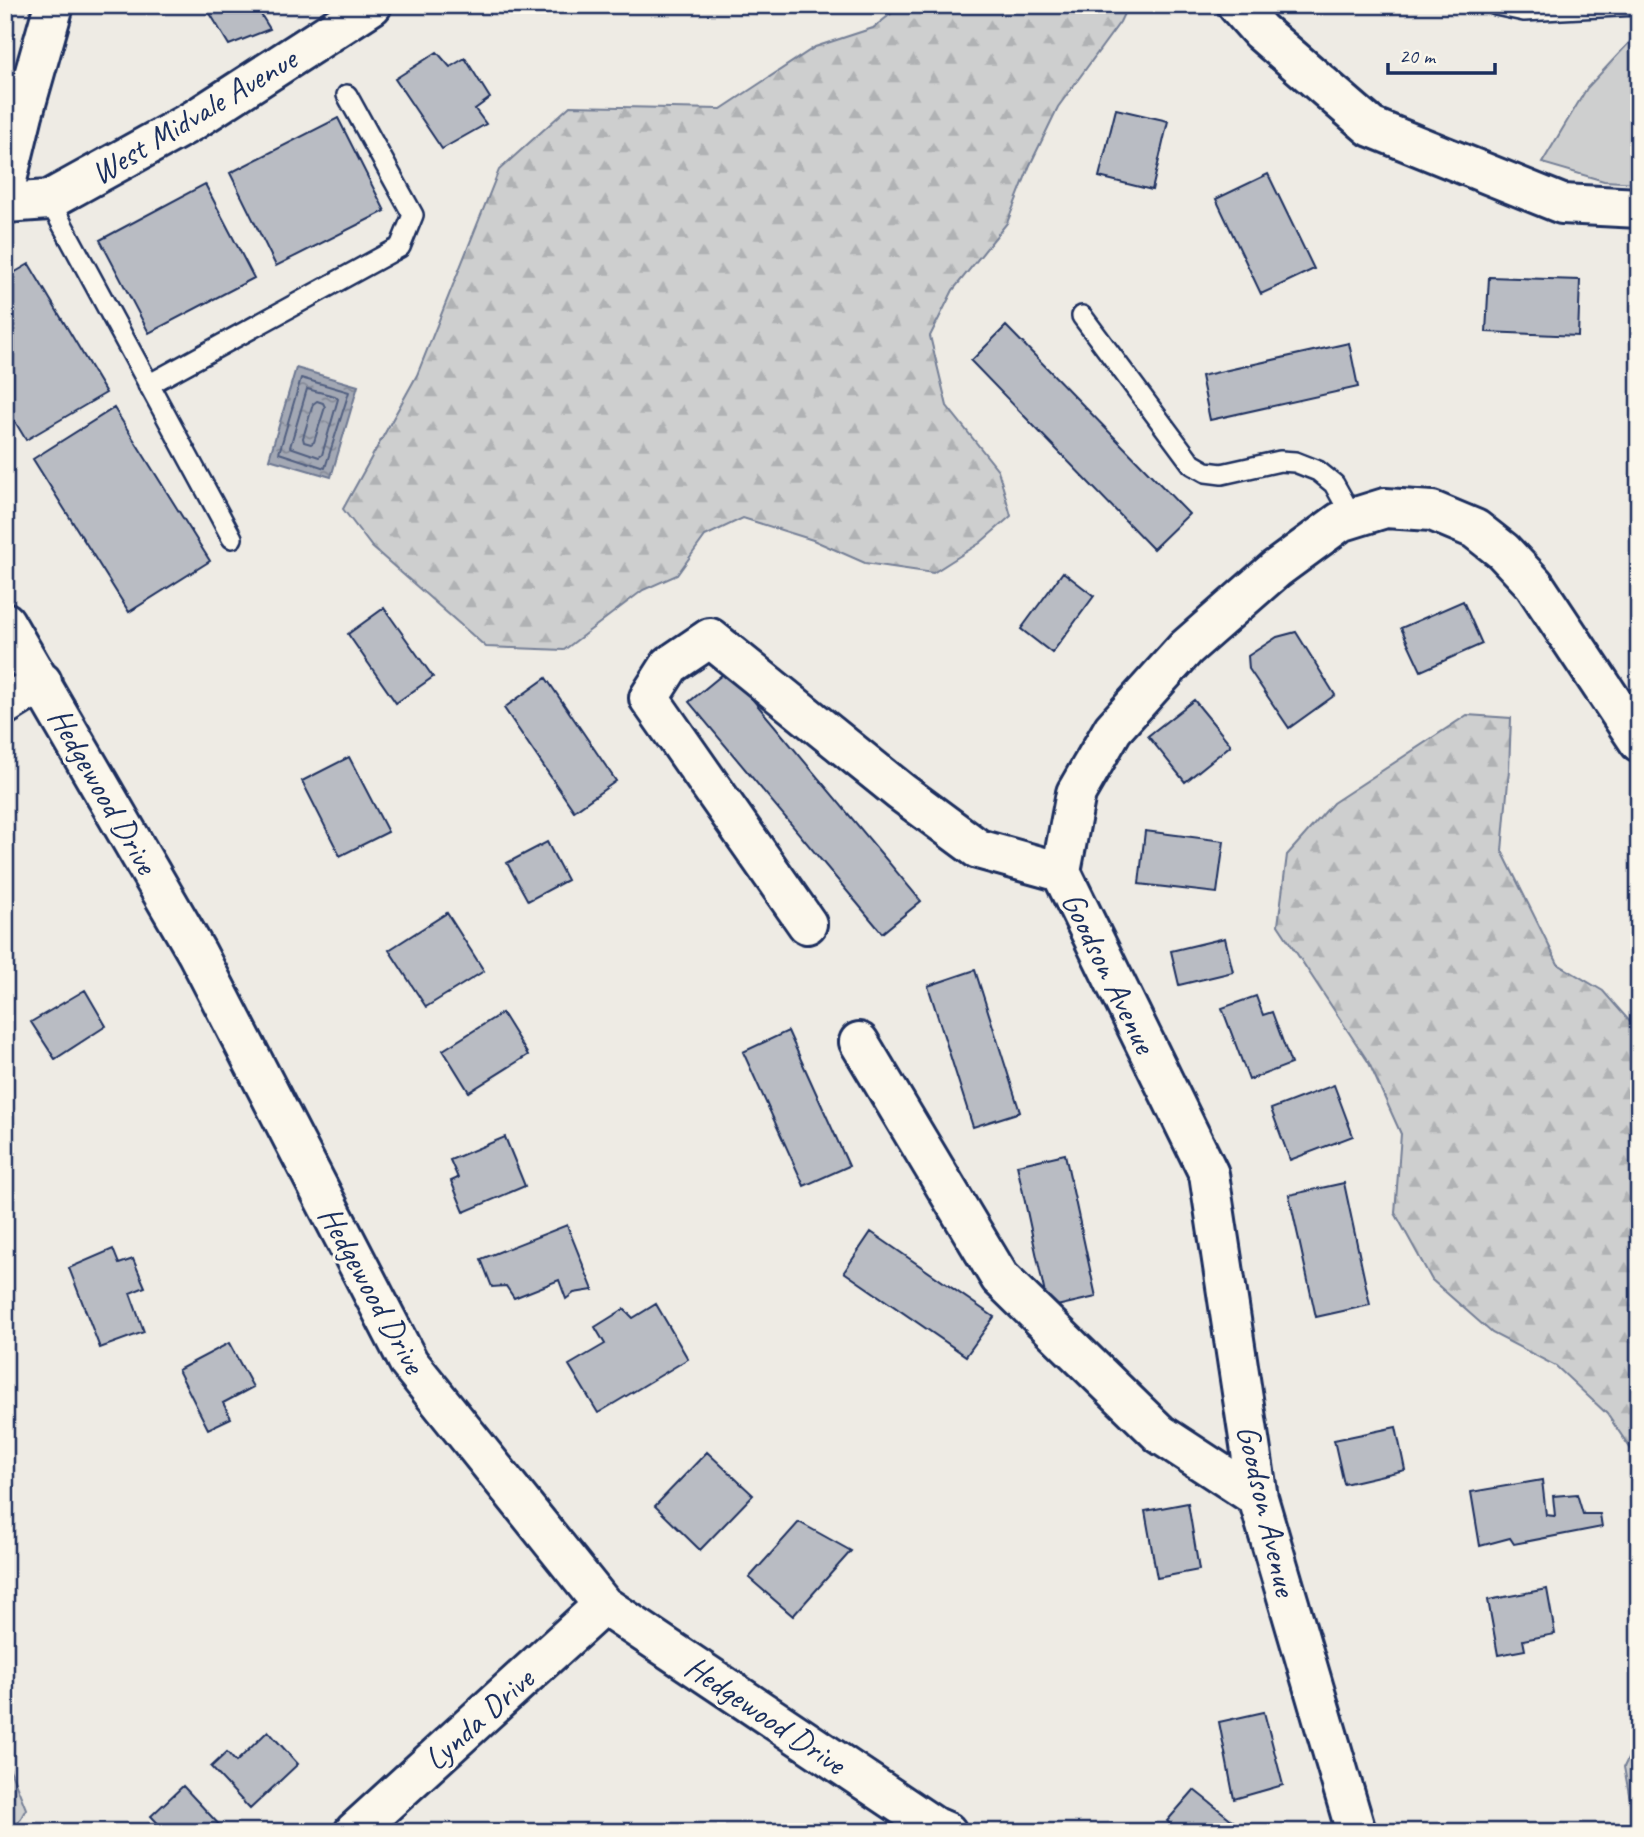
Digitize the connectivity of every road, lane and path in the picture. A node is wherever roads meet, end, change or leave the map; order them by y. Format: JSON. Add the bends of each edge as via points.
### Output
{"nodes":[{"id":1,"x":54,"y":5,"type":"edge"},
{"id":2,"x":372,"y":5,"type":"edge"},
{"id":3,"x":1237,"y":5,"type":"edge"},
{"id":4,"x":1496,"y":5,"type":"edge"},
{"id":5,"x":1638,"y":5,"type":"edge"},
{"id":6,"x":347,"y":95,"type":"dead end"},
{"id":7,"x":5,"y":188,"type":"edge"},
{"id":8,"x":49,"y":200,"type":"junction"},
{"id":9,"x":5,"y":203,"type":"edge"},
{"id":10,"x":1639,"y":208,"type":"edge"},
{"id":11,"x":1082,"y":316,"type":"dead end"},
{"id":12,"x":148,"y":385,"type":"junction"},
{"id":13,"x":1353,"y":518,"type":"junction"},
{"id":14,"x":232,"y":538,"type":"dead end"},
{"id":15,"x":5,"y":622,"type":"edge"},
{"id":16,"x":42,"y":682,"type":"junction"},
{"id":17,"x":5,"y":705,"type":"edge"},
{"id":18,"x":1639,"y":742,"type":"edge"},
{"id":19,"x":1061,"y":872,"type":"junction"},
{"id":20,"x":807,"y":924,"type":"dead end"},
{"id":21,"x":859,"y":1042,"type":"dead end"},
{"id":22,"x":1258,"y":1499,"type":"junction"},
{"id":23,"x":603,"y":1605,"type":"junction"},
{"id":24,"x":354,"y":1832,"type":"edge"},
{"id":25,"x":947,"y":1832,"type":"edge"},
{"id":26,"x":1356,"y":1832,"type":"edge"}],
"edges":[{"from":1,"to":7,"type":"street"},
{"from":2,"to":8,"type":"street","name":"West Midvale Avenue","via":[[194,120]]},
{"from":3,"to":10,"type":"street","via":[[1260,31],[1371,127],[1562,204]]},
{"from":4,"to":5,"type":"lane","via":[[1524,11]]},
{"from":6,"to":12,"type":"lane","via":[[413,215],[400,247]]},
{"from":8,"to":9,"type":"street","name":"West Midvale Avenue"},
{"from":8,"to":12,"type":"lane"},
{"from":11,"to":13,"type":"lane","via":[[1192,464],[1222,474],[1295,462],[1334,484]]},
{"from":12,"to":14,"type":"lane"},
{"from":13,"to":18,"type":"street","name":"Goodson Avenue","via":[[1385,508],[1432,511],[1475,529],[1534,584]]},
{"from":13,"to":19,"type":"street","name":"Goodson Avenue","via":[[1340,522],[1276,569],[1186,648],[1113,729],[1076,793]]},
{"from":15,"to":16,"type":"street","name":"Hedgewood Drive"},
{"from":16,"to":17,"type":"street"},
{"from":16,"to":23,"type":"street","name":"Hedgewood Drive","via":[[197,953],[409,1363]]},
{"from":19,"to":20,"type":"street","via":[[978,849],[710,638],[670,665],[649,698]]},
{"from":19,"to":22,"type":"street","name":"Goodson Avenue","via":[[1209,1174]]},
{"from":21,"to":22,"type":"street","via":[[1000,1278],[1160,1433]]},
{"from":22,"to":26,"type":"street","name":"Goodson Avenue"},
{"from":23,"to":24,"type":"street","name":"Lynda Drive"},
{"from":23,"to":25,"type":"street","name":"Hedgewood Drive"}]}
